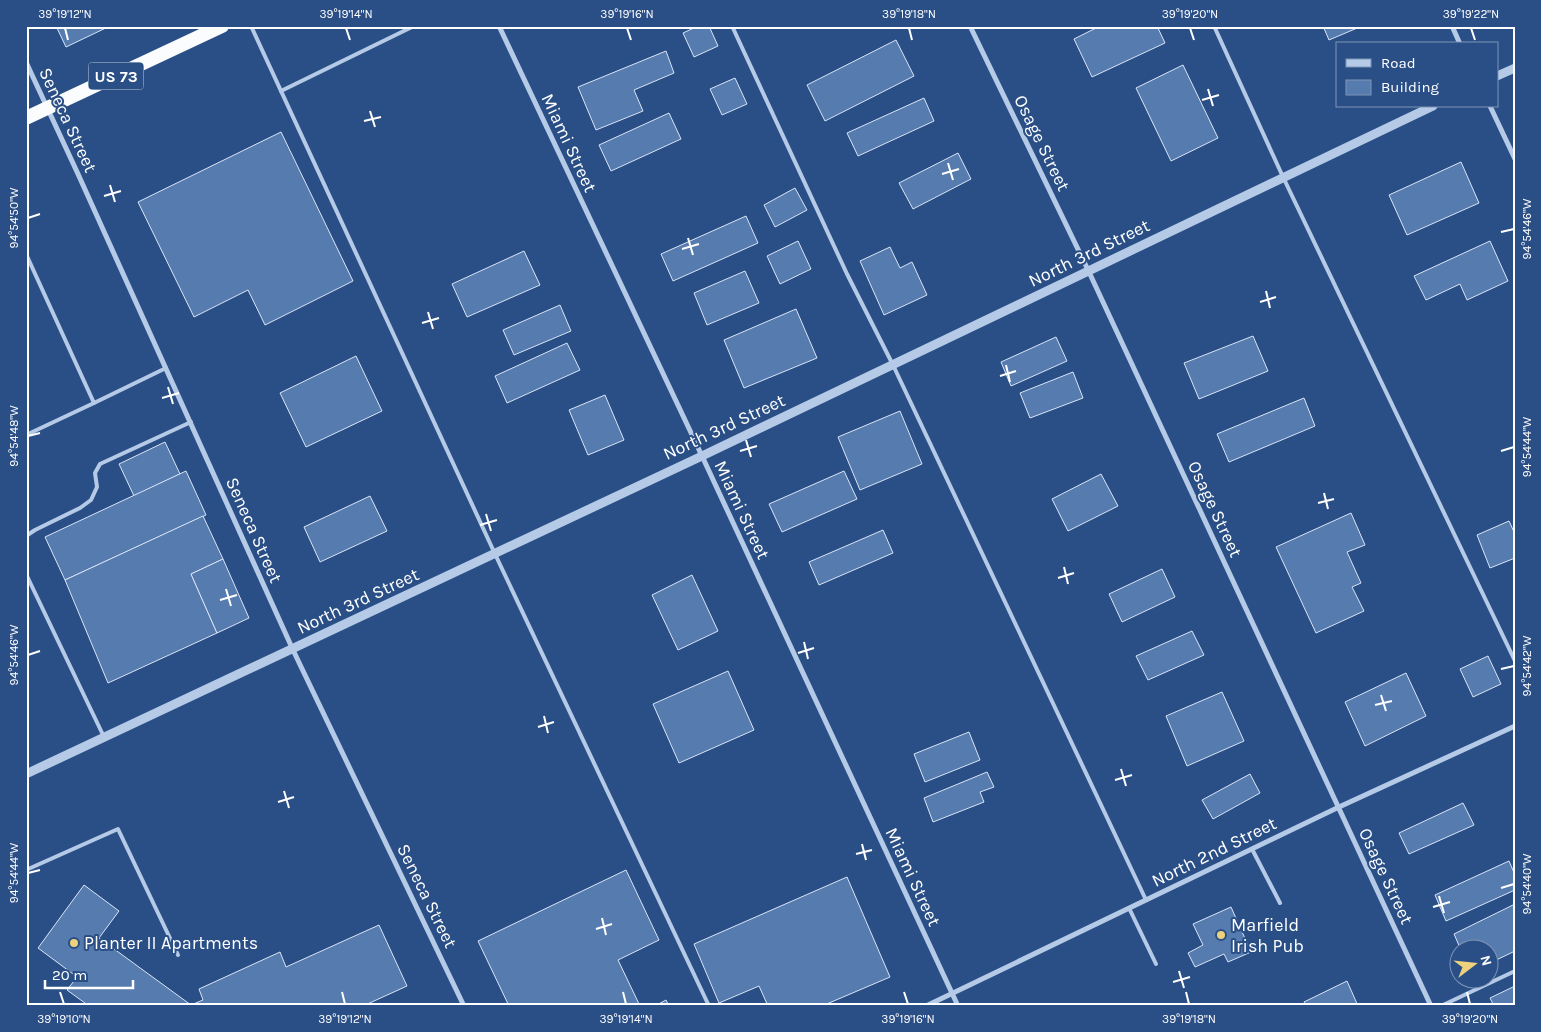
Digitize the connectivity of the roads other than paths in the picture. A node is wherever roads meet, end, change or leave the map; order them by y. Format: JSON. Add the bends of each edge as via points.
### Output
{"nodes":[{"id":1,"x":222,"y":26,"type":"edge"},
{"id":2,"x":251,"y":26,"type":"edge"},
{"id":3,"x":414,"y":26,"type":"edge"},
{"id":4,"x":498,"y":26,"type":"edge"},
{"id":5,"x":732,"y":26,"type":"edge"},
{"id":6,"x":970,"y":26,"type":"edge"},
{"id":7,"x":1214,"y":26,"type":"edge"},
{"id":8,"x":1452,"y":26,"type":"edge"},
{"id":9,"x":1459,"y":42,"type":"edge"},
{"id":10,"x":26,"y":62,"type":"edge"},
{"id":11,"x":1515,"y":68,"type":"edge"},
{"id":12,"x":1498,"y":76,"type":"edge"},
{"id":13,"x":281,"y":91,"type":"junction"},
{"id":14,"x":48,"y":108,"type":"junction"},
{"id":15,"x":1429,"y":108,"type":"edge"},
{"id":16,"x":1491,"y":108,"type":"edge"},
{"id":17,"x":26,"y":118,"type":"edge"},
{"id":18,"x":1515,"y":159,"type":"edge"},
{"id":19,"x":1283,"y":178,"type":"junction"},
{"id":20,"x":26,"y":254,"type":"edge"},
{"id":21,"x":1089,"y":272,"type":"junction"},
{"id":22,"x":893,"y":365,"type":"junction"},
{"id":23,"x":166,"y":368,"type":"junction"},
{"id":24,"x":94,"y":403,"type":"junction"},
{"id":25,"x":191,"y":422,"type":"junction"},
{"id":26,"x":26,"y":435,"type":"edge"},
{"id":27,"x":702,"y":456,"type":"junction"},
{"id":28,"x":26,"y":536,"type":"edge"},
{"id":29,"x":495,"y":554,"type":"junction"},
{"id":30,"x":26,"y":574,"type":"edge"},
{"id":31,"x":293,"y":650,"type":"junction"},
{"id":32,"x":1515,"y":661,"type":"edge"},
{"id":33,"x":1515,"y":726,"type":"edge"},
{"id":34,"x":104,"y":738,"type":"junction"},
{"id":35,"x":26,"y":774,"type":"edge"},
{"id":36,"x":1339,"y":807,"type":"junction"},
{"id":37,"x":1252,"y":849,"type":"junction"},
{"id":38,"x":26,"y":870,"type":"edge"},
{"id":39,"x":1146,"y":900,"type":"junction"},
{"id":40,"x":1280,"y":903,"type":"dead end"},
{"id":41,"x":1129,"y":908,"type":"junction"},
{"id":42,"x":178,"y":955,"type":"dead end"},
{"id":43,"x":1156,"y":964,"type":"dead end"},
{"id":44,"x":1515,"y":971,"type":"edge"},
{"id":45,"x":952,"y":994,"type":"junction"},
{"id":46,"x":464,"y":1006,"type":"edge"},
{"id":47,"x":709,"y":1006,"type":"edge"},
{"id":48,"x":926,"y":1006,"type":"edge"},
{"id":49,"x":958,"y":1006,"type":"edge"},
{"id":50,"x":1431,"y":1006,"type":"edge"},
{"id":51,"x":1441,"y":1006,"type":"edge"}],
"edges":[{"from":1,"to":14,"type":"highway","number":"US 73"},
{"from":2,"to":13,"type":"lane"},
{"from":3,"to":13,"type":"lane"},
{"from":4,"to":27,"type":"street","name":"Miami Street"},
{"from":5,"to":22,"type":"lane","via":[[847,274]]},
{"from":6,"to":21,"type":"street","name":"Osage Street"},
{"from":7,"to":19,"type":"lane"},
{"from":8,"to":9,"type":"street"},
{"from":10,"to":14,"type":"street","name":"Seneca Street"},
{"from":11,"to":12,"type":"street"},
{"from":13,"to":29,"type":"lane"},
{"from":14,"to":17,"type":"highway","number":"US 73"},
{"from":14,"to":23,"type":"street","name":"Seneca Street"},
{"from":15,"to":19,"type":"street","name":"North 3rd Street"},
{"from":16,"to":18,"type":"street"},
{"from":19,"to":21,"type":"street","name":"North 3rd Street"},
{"from":19,"to":32,"type":"lane"},
{"from":20,"to":24,"type":"lane"},
{"from":21,"to":22,"type":"street","name":"North 3rd Street"},
{"from":21,"to":36,"type":"street","name":"Osage Street"},
{"from":22,"to":27,"type":"street","name":"North 3rd Street"},
{"from":22,"to":39,"type":"lane"},
{"from":23,"to":24,"type":"lane"},
{"from":23,"to":25,"type":"street","name":"Seneca Street"},
{"from":24,"to":26,"type":"lane"},
{"from":25,"to":28,"type":"lane","via":[[100,464],[95,472],[97,487],[91,500]]},
{"from":25,"to":31,"type":"street","name":"Seneca Street"},
{"from":27,"to":29,"type":"street","name":"North 3rd Street"},
{"from":27,"to":45,"type":"street","name":"Miami Street"},
{"from":29,"to":31,"type":"street","name":"North 3rd Street"},
{"from":29,"to":47,"type":"lane"},
{"from":30,"to":34,"type":"lane"},
{"from":31,"to":34,"type":"street","name":"North 3rd Street"},
{"from":31,"to":46,"type":"street","name":"Seneca Street"},
{"from":33,"to":36,"type":"street","name":"North 2nd Street"},
{"from":34,"to":35,"type":"street","name":"North 3rd Street"},
{"from":36,"to":37,"type":"street","name":"North 2nd Street"},
{"from":36,"to":50,"type":"street","name":"Osage Street"},
{"from":37,"to":39,"type":"street","name":"North 2nd Street"},
{"from":37,"to":40,"type":"lane"},
{"from":38,"to":42,"type":"lane","via":[[118,828]]},
{"from":39,"to":41,"type":"street","name":"North 2nd Street"},
{"from":41,"to":43,"type":"lane"},
{"from":41,"to":45,"type":"street","name":"North 2nd Street"},
{"from":44,"to":51,"type":"lane"},
{"from":45,"to":48,"type":"street","name":"North 2nd Street"},
{"from":45,"to":49,"type":"street","name":"Miami Street"}]}
